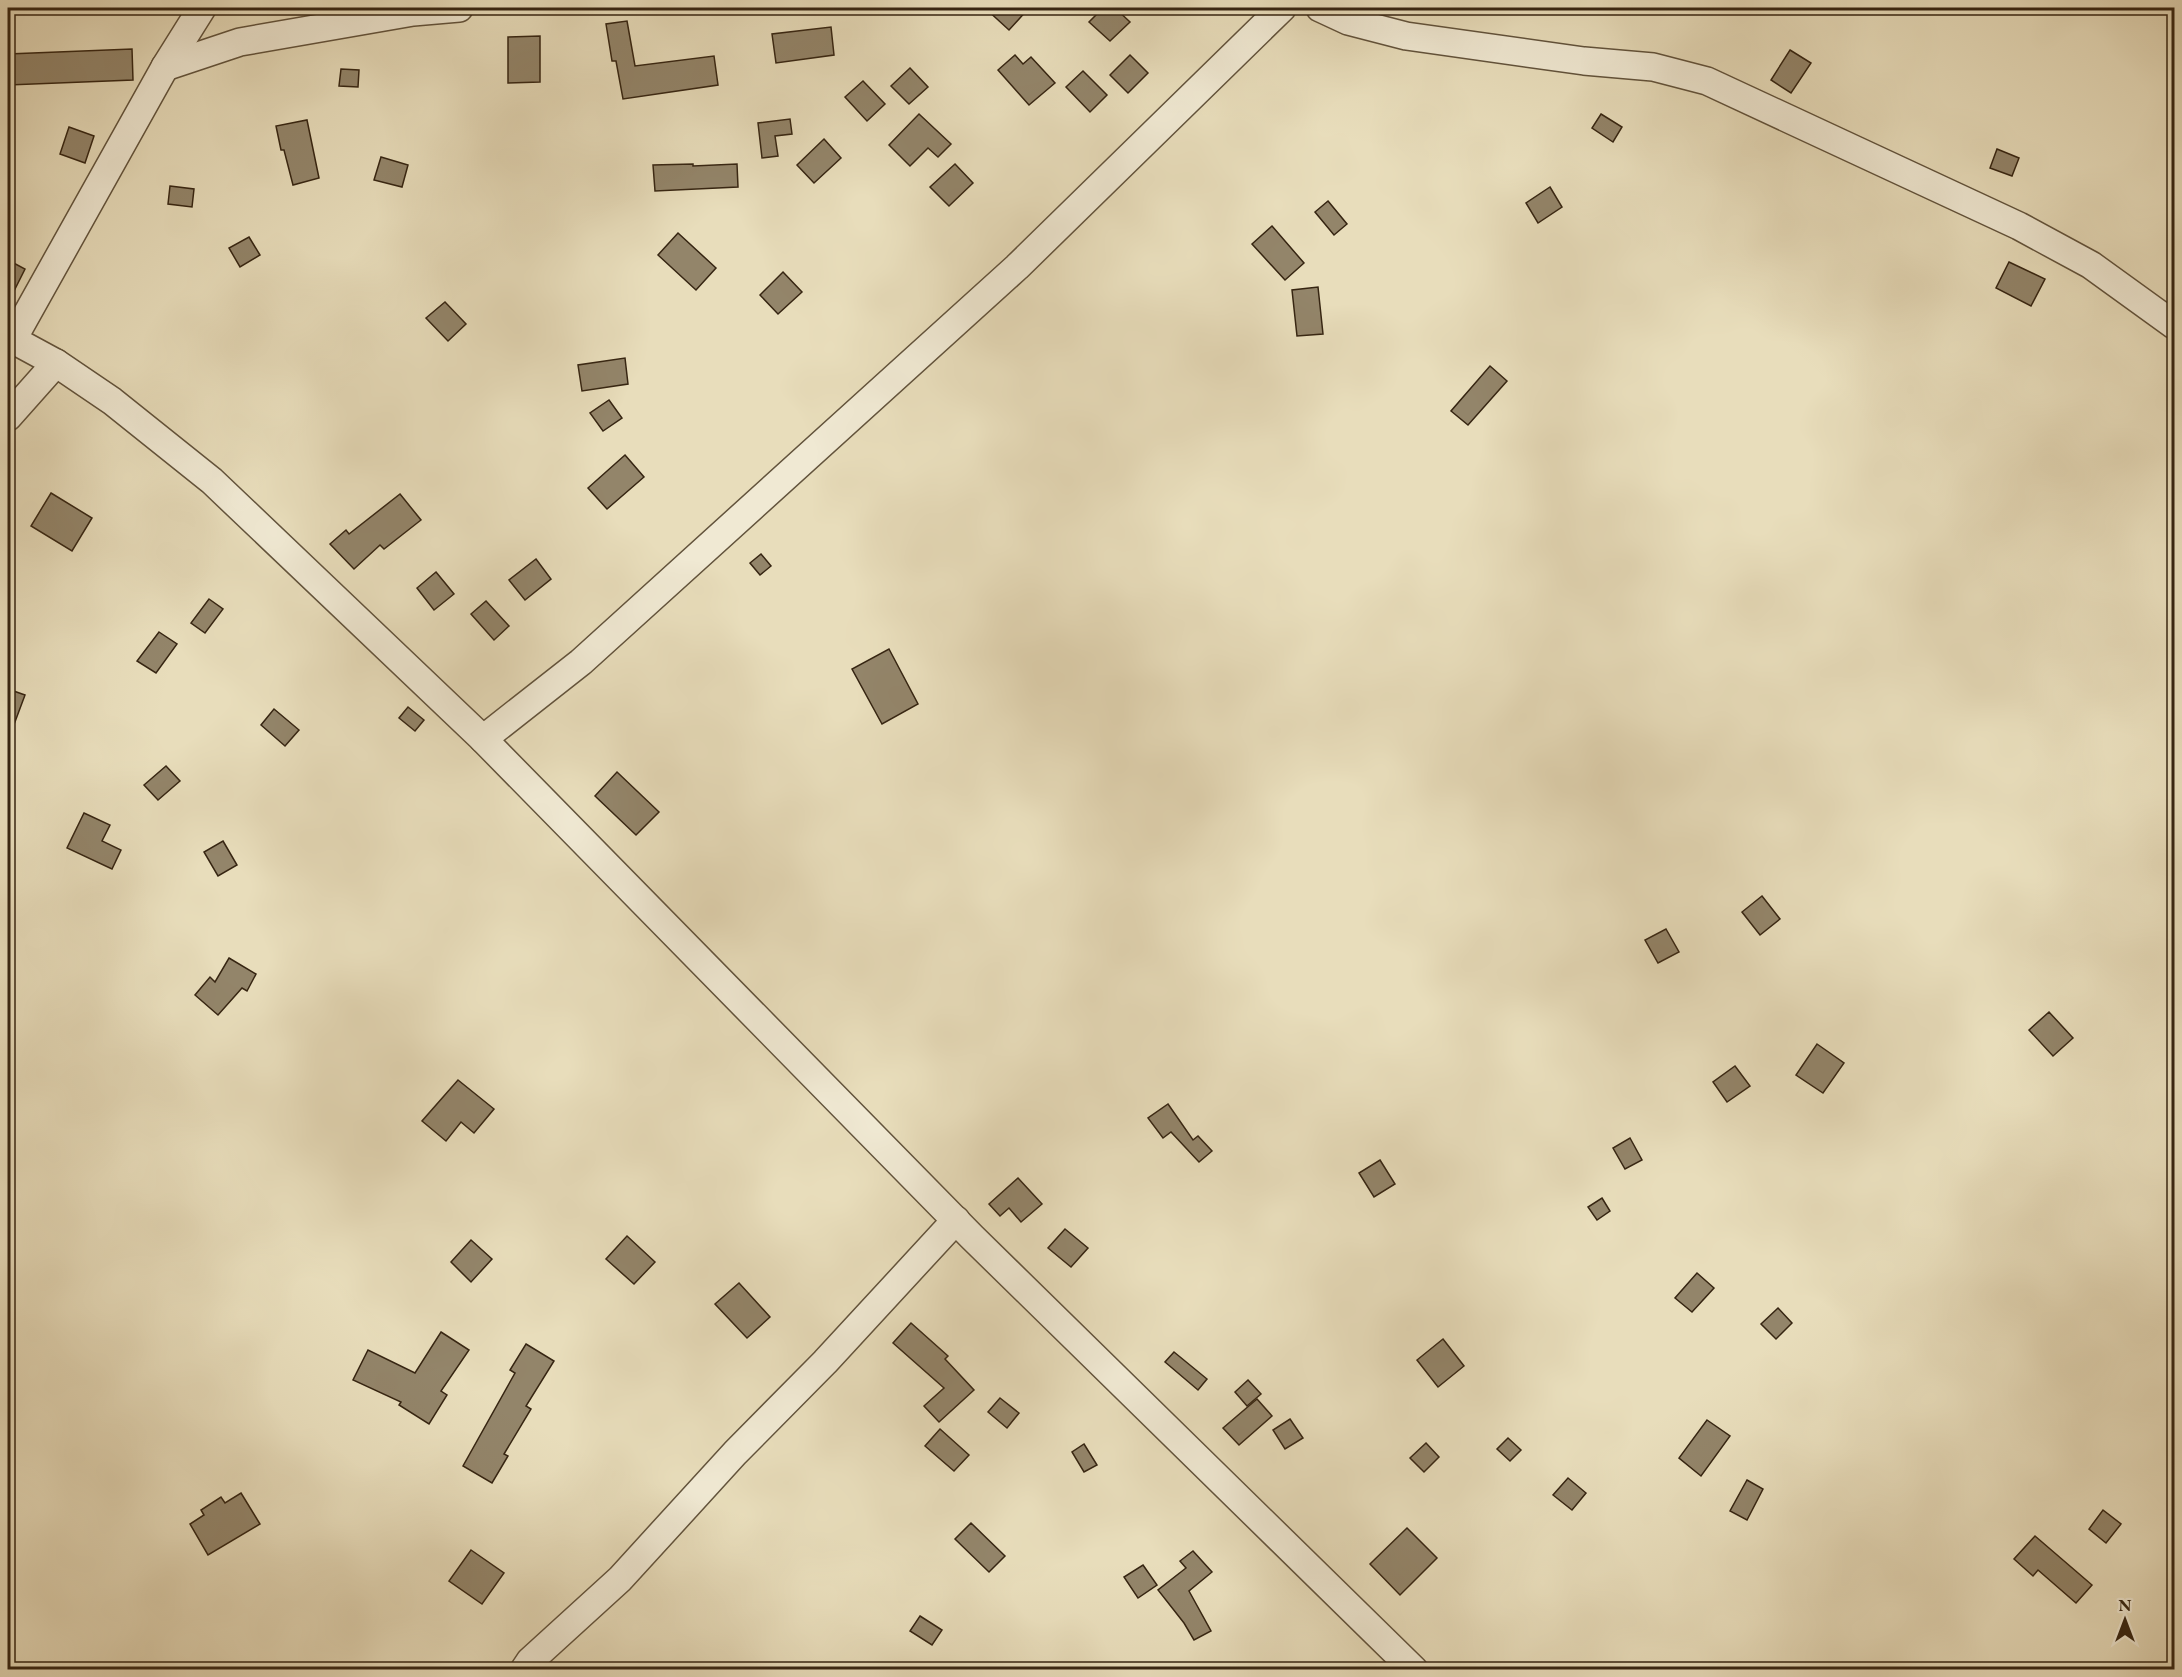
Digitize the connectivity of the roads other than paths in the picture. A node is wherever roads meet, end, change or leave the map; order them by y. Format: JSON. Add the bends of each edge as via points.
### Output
{"nodes":[{"id":1,"x":202,"y":8,"type":"edge"},
{"id":2,"x":459,"y":8,"type":"edge"},
{"id":3,"x":1282,"y":8,"type":"edge"},
{"id":4,"x":1320,"y":8,"type":"edge"},
{"id":5,"x":165,"y":67,"type":"junction"},
{"id":6,"x":2175,"y":325,"type":"edge"},
{"id":7,"x":10,"y":338,"type":"edge"},
{"id":8,"x":56,"y":363,"type":"junction"},
{"id":9,"x":8,"y":417,"type":"edge"},
{"id":10,"x":483,"y":739,"type":"junction"},
{"id":11,"x":956,"y":1220,"type":"junction"},
{"id":12,"x":524,"y":1670,"type":"edge"},
{"id":13,"x":1414,"y":1670,"type":"edge"}],
"edges":[{"from":1,"to":5,"type":"street"},
{"from":2,"to":5,"type":"street","via":[[240,42]]},
{"from":3,"to":10,"type":"street","via":[[1017,267],[581,662]]},
{"from":4,"to":6,"type":"street","via":[[1348,21],[1406,36],[1653,67],[1707,81],[2019,226],[2091,265]]},
{"from":5,"to":7,"type":"street"},
{"from":7,"to":8,"type":"street"},
{"from":8,"to":9,"type":"street"},
{"from":8,"to":10,"type":"street","via":[[112,401],[212,481]]},
{"from":10,"to":11,"type":"street"},
{"from":11,"to":12,"type":"street","via":[[620,1579]]},
{"from":11,"to":13,"type":"street"}]}
